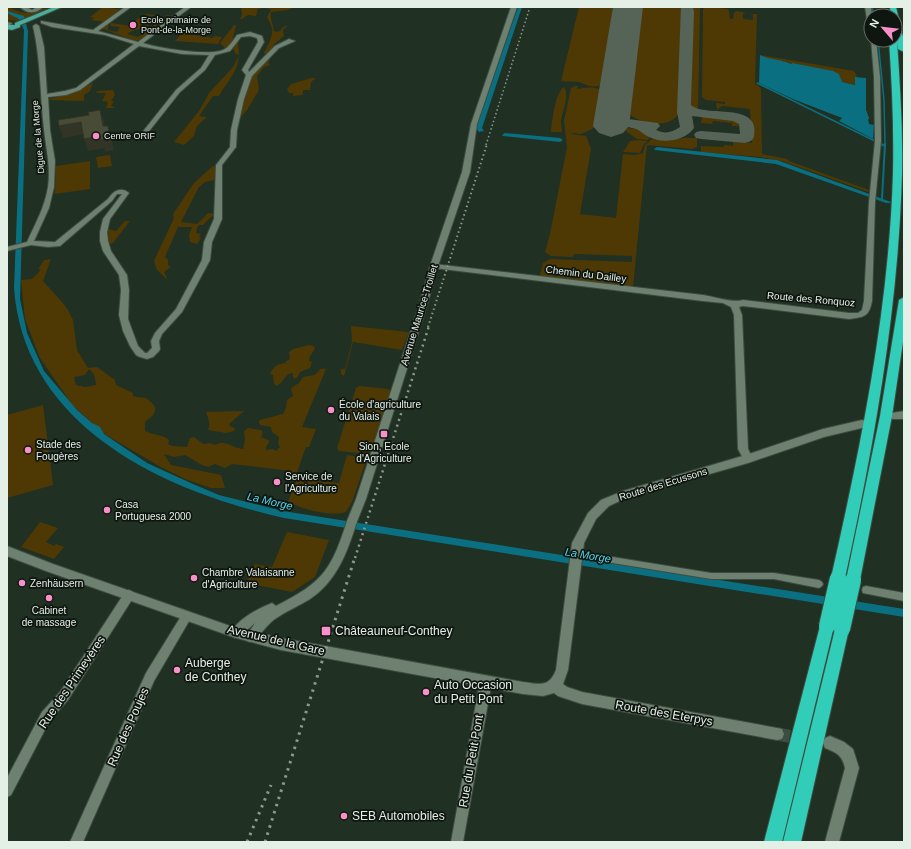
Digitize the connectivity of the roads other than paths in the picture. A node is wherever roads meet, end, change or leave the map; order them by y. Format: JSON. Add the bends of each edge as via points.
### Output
{"nodes":[{"id":1,"x":40,"y":7,"type":"edge"},
{"id":2,"x":59,"y":7,"type":"edge"},
{"id":3,"x":128,"y":7,"type":"edge"},
{"id":4,"x":188,"y":7,"type":"edge"},
{"id":5,"x":514,"y":7,"type":"edge"},
{"id":6,"x":893,"y":7,"type":"edge"},
{"id":7,"x":24,"y":9,"type":"edge"},
{"id":8,"x":43,"y":22,"type":"dead end"},
{"id":9,"x":8,"y":26,"type":"edge"},
{"id":10,"x":36,"y":26,"type":"dead end"},
{"id":11,"x":95,"y":31,"type":"junction"},
{"id":12,"x":292,"y":41,"type":"dead end"},
{"id":13,"x":138,"y":45,"type":"junction"},
{"id":14,"x":874,"y":48,"type":"edge"},
{"id":15,"x":894,"y":48,"type":"edge"},
{"id":16,"x":213,"y":54,"type":"junction"},
{"id":17,"x":904,"y":58,"type":"edge"},
{"id":18,"x":249,"y":75,"type":"junction"},
{"id":19,"x":44,"y":96,"type":"junction"},
{"id":20,"x":144,"y":134,"type":"dead end"},
{"id":21,"x":27,"y":244,"type":"junction"},
{"id":22,"x":10,"y":249,"type":"edge"},
{"id":23,"x":434,"y":266,"type":"junction"},
{"id":24,"x":904,"y":300,"type":"edge"},
{"id":25,"x":734,"y":305,"type":"junction"},
{"id":26,"x":862,"y":424,"type":"dead end"},
{"id":27,"x":748,"y":459,"type":"junction"},
{"id":28,"x":350,"y":526,"type":"joint"},
{"id":29,"x":8,"y":553,"type":"edge"},
{"id":30,"x":575,"y":558,"type":"junction"},
{"id":31,"x":819,"y":584,"type":"dead end"},
{"id":32,"x":866,"y":590,"type":"dead end"},
{"id":33,"x":129,"y":595,"type":"junction"},
{"id":34,"x":904,"y":597,"type":"edge"},
{"id":35,"x":291,"y":603,"type":"junction"},
{"id":36,"x":187,"y":616,"type":"junction"},
{"id":37,"x":834,"y":627,"type":"junction"},
{"id":38,"x":236,"y":633,"type":"junction"},
{"id":39,"x":252,"y":637,"type":"junction"},
{"id":40,"x":486,"y":681,"type":"junction"},
{"id":41,"x":555,"y":686,"type":"junction"},
{"id":42,"x":777,"y":734,"type":"tunnel mouth"},
{"id":43,"x":830,"y":743,"type":"dead end"},
{"id":44,"x":7,"y":791,"type":"edge"},
{"id":45,"x":76,"y":842,"type":"edge"},
{"id":46,"x":457,"y":842,"type":"edge"},
{"id":47,"x":773,"y":842,"type":"edge"},
{"id":48,"x":792,"y":842,"type":"edge"},
{"id":49,"x":832,"y":842,"type":"edge"}],
"edges":[{"from":1,"to":7,"type":"street","via":[[36,10]]},
{"from":2,"to":9,"type":"main road","via":[[16,27]]},
{"from":3,"to":11,"type":"street"},
{"from":4,"to":13,"type":"street"},
{"from":5,"to":23,"type":"street","name":"Avenue Maurice-Troillet","via":[[474,124],[470,158]]},
{"from":6,"to":17,"type":"highway"},
{"from":8,"to":11,"type":"street","via":[[52,26]]},
{"from":10,"to":19,"type":"street","name":"Digue de la Morge","via":[[41,47]]},
{"from":11,"to":13,"type":"street"},
{"from":12,"to":18,"type":"street","via":[[277,47]]},
{"from":13,"to":16,"type":"street"},
{"from":13,"to":19,"type":"street","via":[[78,89]]},
{"from":14,"to":25,"type":"street","name":"Route des Ronquoz","via":[[878,144],[872,200],[867,307],[858,316],[849,316],[743,303]]},
{"from":15,"to":37,"type":"highway","bridge":true,"via":[[903,140],[903,190],[898,260],[875,407],[838,578]]},
{"from":16,"to":18,"type":"street","via":[[228,50],[239,36],[250,34],[260,37],[261,42],[245,70]]},
{"from":16,"to":20,"type":"street","via":[[203,69],[178,91]]},
{"from":18,"to":21,"type":"street","via":[[241,99],[233,148],[219,165],[218,219],[208,242],[206,260],[179,310],[159,333],[155,341],[156,349],[150,355],[138,353],[127,331],[123,316],[124,276],[108,254],[104,241],[109,213],[126,193],[115,193],[58,244]]},
{"from":19,"to":21,"type":"street","name":"Digue de la Morge","via":[[52,161],[50,187],[46,208]]},
{"from":21,"to":22,"type":"street"},
{"from":23,"to":25,"type":"street","name":"Chemin du Dailley","via":[[716,300]]},
{"from":23,"to":28,"type":"street","name":"Avenue Maurice-Troillet","via":[[361,499]]},
{"from":24,"to":37,"type":"highway","bridge":true,"via":[[886,416],[853,580]]},
{"from":25,"to":27,"type":"street","via":[[738,318],[743,449]]},
{"from":26,"to":27,"type":"street","name":"Route des Ecussons","via":[[822,433]]},
{"from":27,"to":30,"type":"street","name":"Route des Ecussons","via":[[623,495],[605,503],[592,516],[580,539]]},
{"from":28,"to":35,"type":"street","name":"Avenue Maurice-Troillet","via":[[338,560],[327,577],[314,590]]},
{"from":29,"to":33,"type":"street","name":"Avenue de la Gare"},
{"from":30,"to":31,"type":"street","via":[[588,556],[711,576],[774,576]]},
{"from":30,"to":41,"type":"street","name":"Route des Ecussons","via":[[562,670]]},
{"from":32,"to":34,"type":"street"},
{"from":33,"to":36,"type":"street","name":"Avenue de la Gare"},
{"from":33,"to":44,"type":"street","name":"Rue des Primevères","via":[[64,696],[46,716]]},
{"from":35,"to":38,"type":"street","name":"Avenue Maurice-Troillet","via":[[262,613]]},
{"from":35,"to":39,"type":"street","name":"Avenue Maurice-Troillet","via":[[264,619]]},
{"from":36,"to":38,"type":"street","name":"Avenue de la Gare"},
{"from":36,"to":45,"type":"street","name":"Rue des Poujes","via":[[150,677]]},
{"from":37,"to":47,"type":"highway"},
{"from":37,"to":48,"type":"highway"},
{"from":38,"to":39,"type":"street","name":"Avenue de la Gare"},
{"from":39,"to":40,"type":"street","name":"Avenue de la Gare"},
{"from":40,"to":41,"type":"street","name":"Avenue de la Gare","via":[[540,691]]},
{"from":40,"to":46,"type":"street","name":"Rue du Petit Pont"},
{"from":41,"to":42,"type":"street","name":"Route des Eterpys","via":[[563,692],[582,698]]},
{"from":43,"to":49,"type":"street","via":[[848,754],[852,763]]}]}
